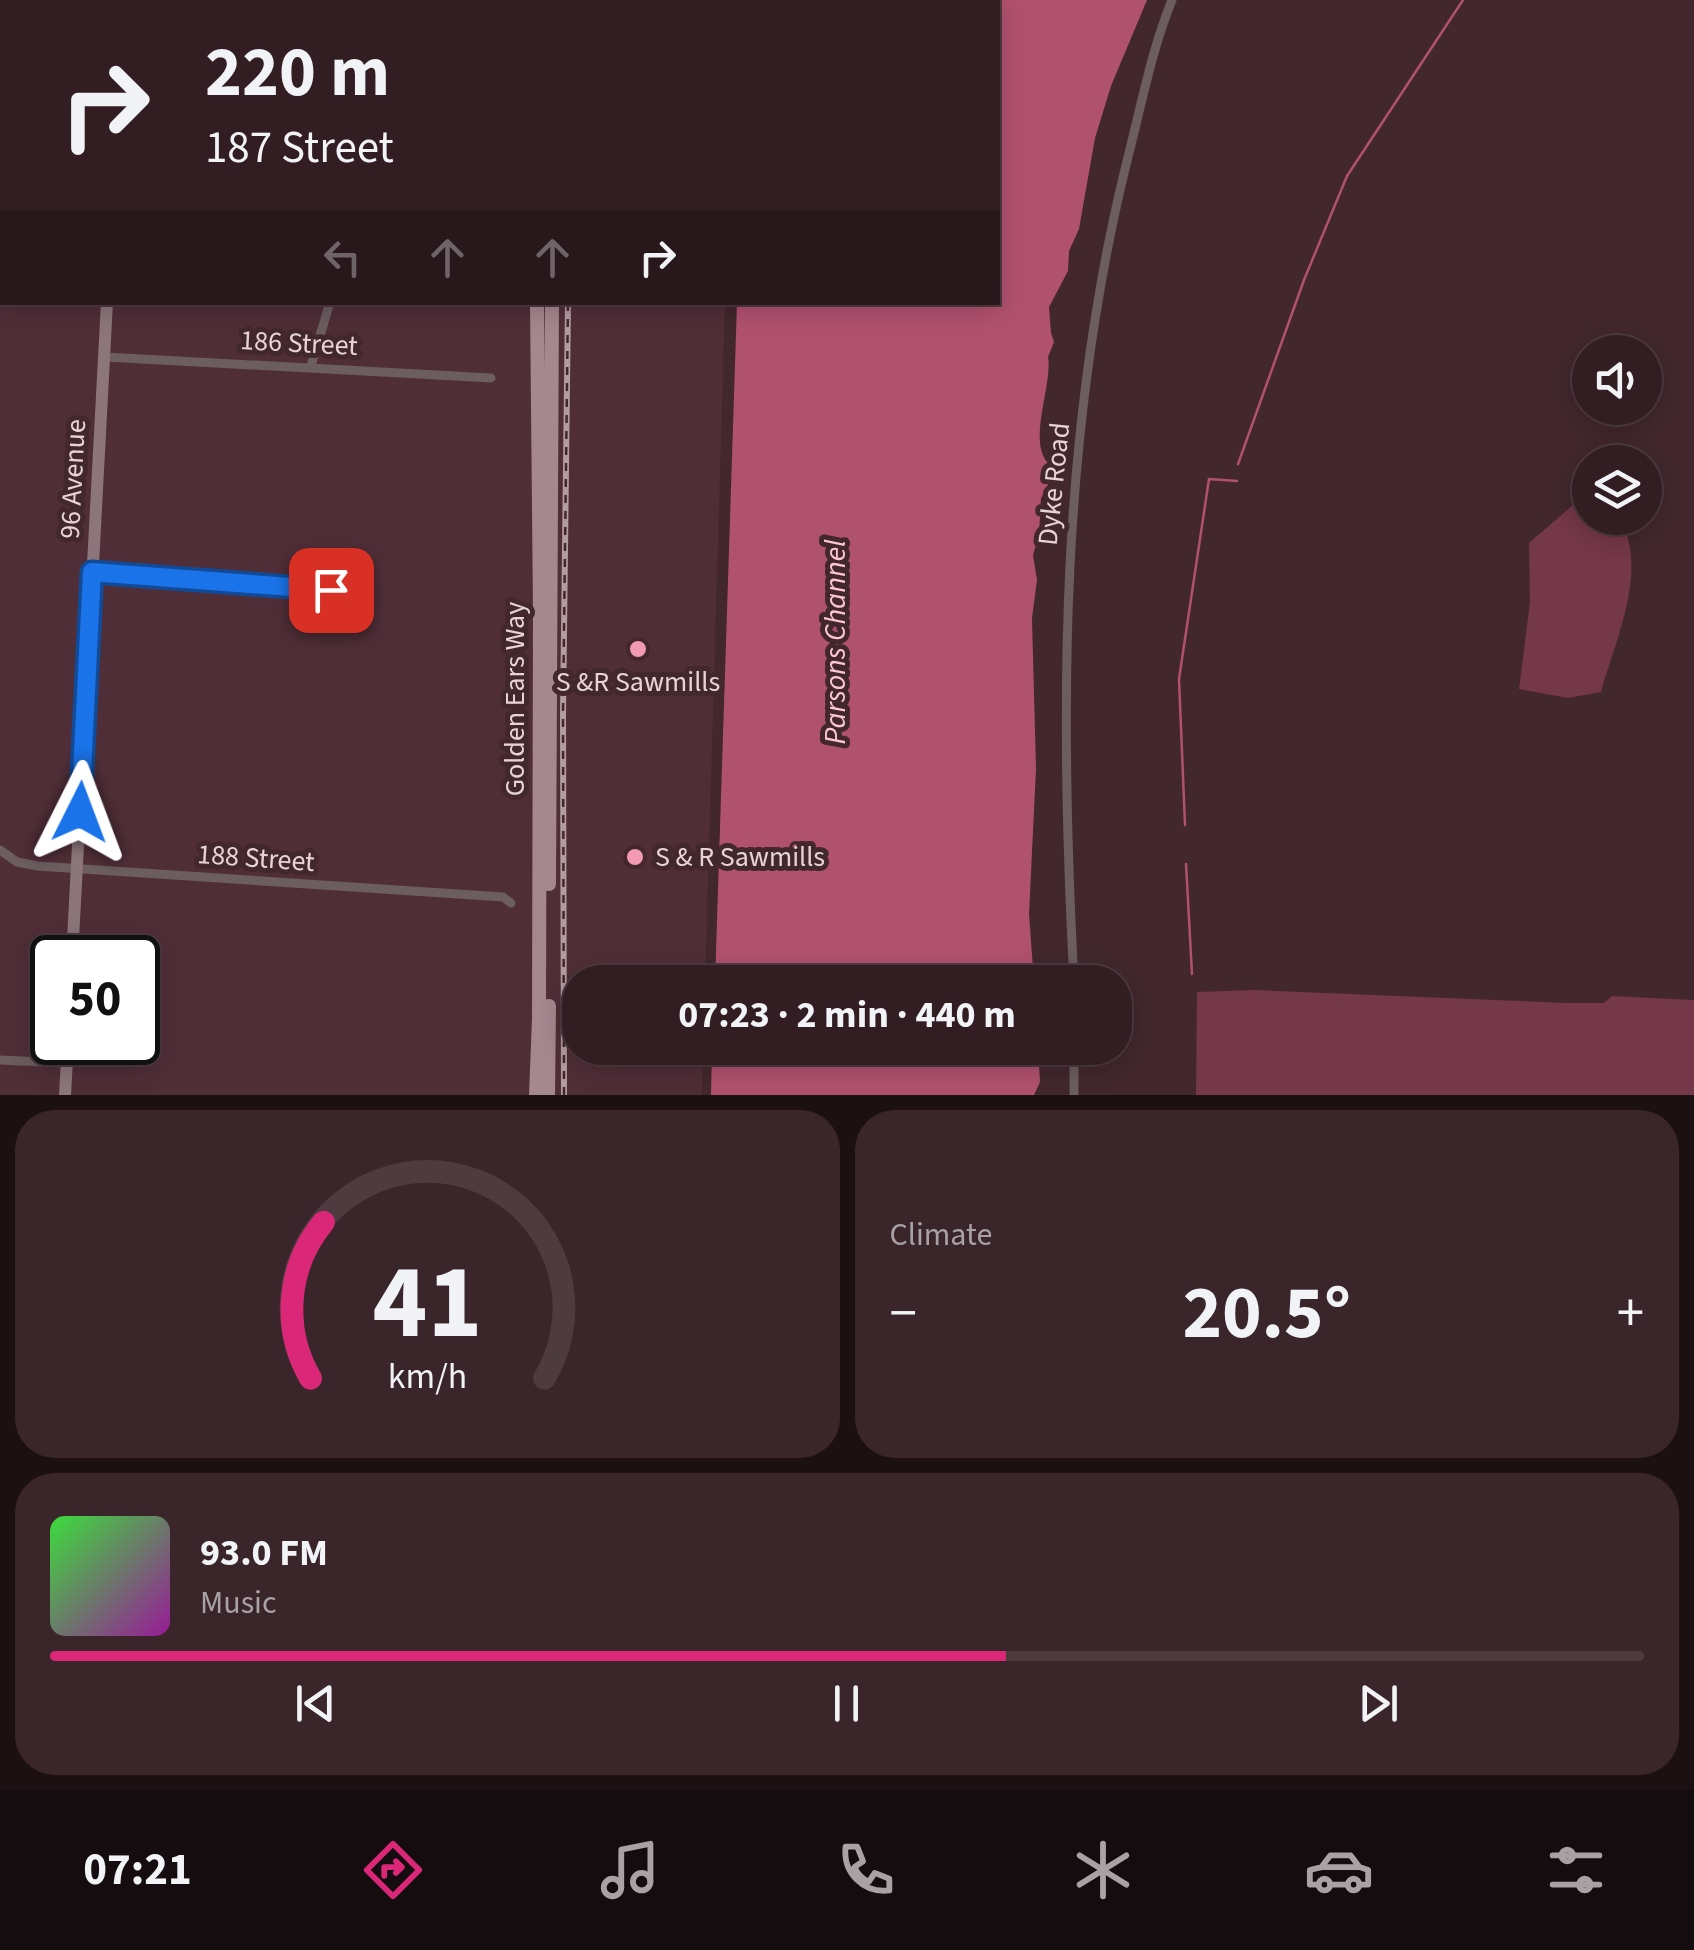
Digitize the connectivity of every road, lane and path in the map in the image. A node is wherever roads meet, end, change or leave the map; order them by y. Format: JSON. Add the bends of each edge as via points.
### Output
{"nodes":[{"id":1,"x":1172,"y":0,"type":"edge"},
{"id":2,"x":107,"y":305,"type":"edge"},
{"id":3,"x":329,"y":305,"type":"edge"},
{"id":4,"x":537,"y":305,"type":"edge"},
{"id":5,"x":552,"y":305,"type":"edge"},
{"id":6,"x":105,"y":357,"type":"junction"},
{"id":7,"x":311,"y":366,"type":"junction"},
{"id":8,"x":490,"y":378,"type":"dead end"},
{"id":9,"x":92,"y":572,"type":"junction"},
{"id":10,"x":331,"y":590,"type":"dead end"},
{"id":11,"x":0,"y":850,"type":"edge"},
{"id":12,"x":77,"y":869,"type":"junction"},
{"id":13,"x":510,"y":903,"type":"dead end"},
{"id":14,"x":73,"y":935,"type":"edge"},
{"id":15,"x":1073,"y":965,"type":"edge"},
{"id":16,"x":0,"y":1060,"type":"edge"},
{"id":17,"x":30,"y":1062,"type":"edge"},
{"id":18,"x":67,"y":1065,"type":"edge"},
{"id":19,"x":1074,"y":1065,"type":"edge"},
{"id":20,"x":65,"y":1095,"type":"edge"},
{"id":21,"x":536,"y":1095,"type":"edge"},
{"id":22,"x":548,"y":1095,"type":"edge"},
{"id":23,"x":1074,"y":1095,"type":"edge"}],
"edges":[{"from":1,"to":15,"type":"street","name":"Dyke Road","via":[[1103,268],[1068,562],[1064,766]]},
{"from":2,"to":6,"type":"main road","name":"96 Avenue"},
{"from":3,"to":7,"type":"street"},
{"from":4,"to":21,"type":"main road","name":"Golden Ears Way"},
{"from":5,"to":22,"type":"main road","name":"Golden Ears Way"},
{"from":6,"to":7,"type":"street","name":"186 Street"},
{"from":6,"to":9,"type":"main road","name":"96 Avenue"},
{"from":7,"to":8,"type":"street","name":"186 Street"},
{"from":9,"to":10,"type":"street"},
{"from":9,"to":12,"type":"main road","name":"96 Avenue"},
{"from":11,"to":12,"type":"street","name":"188 Street","via":[[20,863]]},
{"from":12,"to":13,"type":"street","name":"188 Street","via":[[503,897]]},
{"from":12,"to":14,"type":"main road","name":"96 Avenue"},
{"from":16,"to":17,"type":"street"},
{"from":18,"to":20,"type":"main road"},
{"from":19,"to":23,"type":"street"}]}
